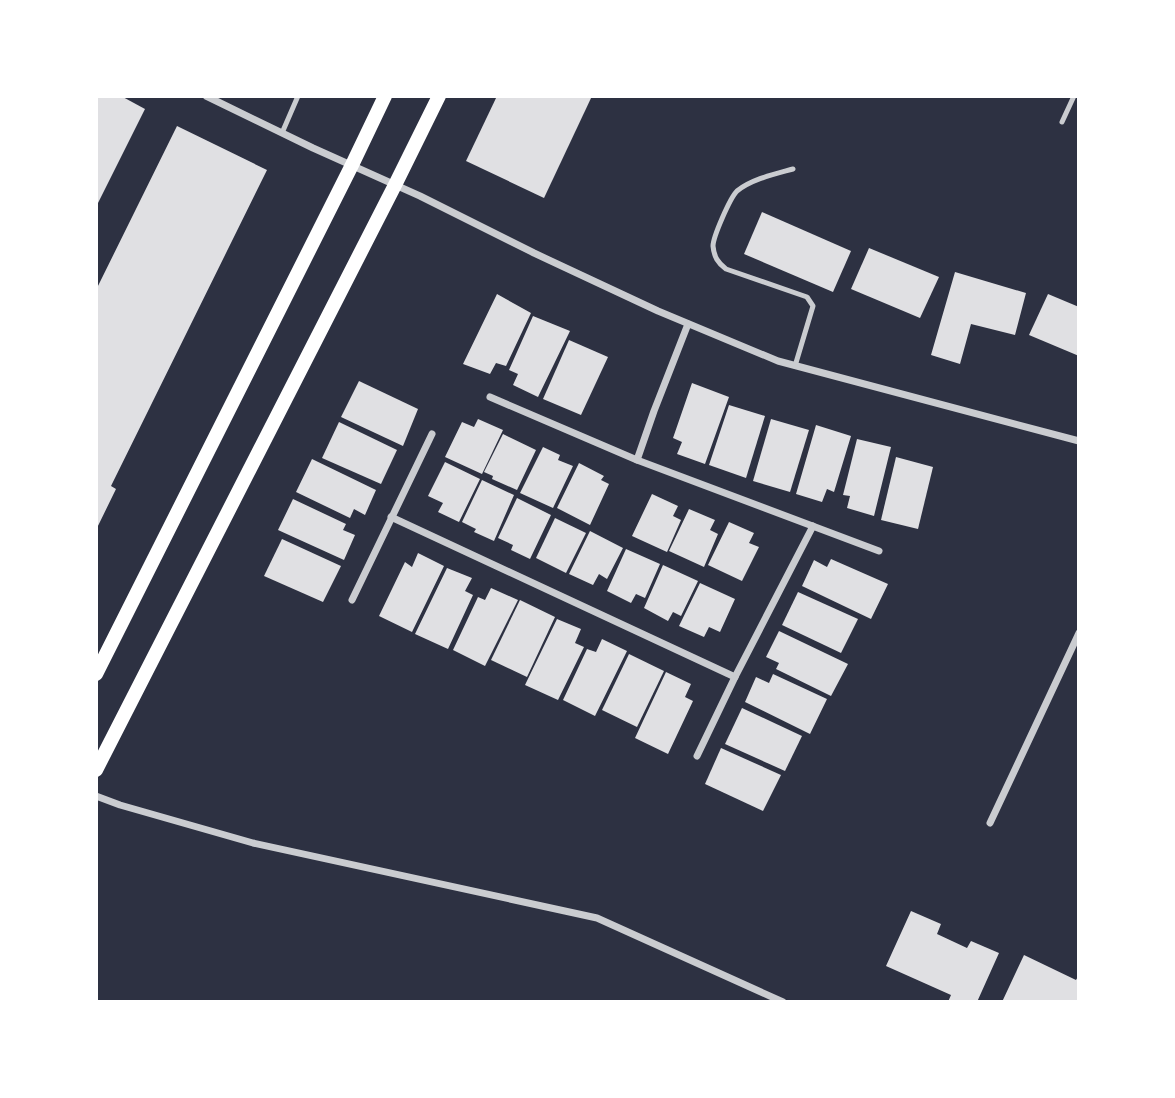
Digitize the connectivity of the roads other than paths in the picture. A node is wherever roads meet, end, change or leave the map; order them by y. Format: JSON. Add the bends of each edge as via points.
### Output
{"nodes":[{"id":1,"x":206,"y":96,"type":"edge"},
{"id":2,"x":298,"y":96,"type":"edge"},
{"id":3,"x":385,"y":96,"type":"edge"},
{"id":4,"x":439,"y":96,"type":"edge"},
{"id":5,"x":1073,"y":96,"type":"edge"},
{"id":6,"x":1062,"y":122,"type":"dead end"},
{"id":7,"x":282,"y":133,"type":"junction"},
{"id":8,"x":352,"y":165,"type":"junction"},
{"id":9,"x":793,"y":169,"type":"dead end"},
{"id":10,"x":395,"y":185,"type":"junction"},
{"id":11,"x":688,"y":324,"type":"junction"},
{"id":12,"x":795,"y":366,"type":"junction"},
{"id":13,"x":490,"y":397,"type":"dead end"},
{"id":14,"x":432,"y":434,"type":"dead end"},
{"id":15,"x":1079,"y":441,"type":"edge"},
{"id":16,"x":637,"y":460,"type":"junction"},
{"id":17,"x":391,"y":517,"type":"junction"},
{"id":18,"x":813,"y":526,"type":"junction"},
{"id":19,"x":879,"y":551,"type":"dead end"},
{"id":20,"x":352,"y":600,"type":"dead end"},
{"id":21,"x":1079,"y":633,"type":"edge"},
{"id":22,"x":96,"y":674,"type":"edge"},
{"id":23,"x":735,"y":677,"type":"junction"},
{"id":24,"x":697,"y":756,"type":"dead end"},
{"id":25,"x":96,"y":770,"type":"edge"},
{"id":26,"x":96,"y":796,"type":"edge"},
{"id":27,"x":990,"y":823,"type":"dead end"},
{"id":28,"x":783,"y":1002,"type":"edge"}],
"edges":[{"from":1,"to":7,"type":"street"},
{"from":2,"to":7,"type":"lane"},
{"from":3,"to":8,"type":"main road"},
{"from":4,"to":10,"type":"main road"},
{"from":5,"to":6,"type":"lane"},
{"from":7,"to":8,"type":"street"},
{"from":8,"to":10,"type":"street"},
{"from":8,"to":22,"type":"main road"},
{"from":9,"to":12,"type":"lane","via":[[738,191],[729,201],[713,244],[717,261],[726,269],[807,297],[813,306]]},
{"from":10,"to":11,"type":"street"},
{"from":10,"to":25,"type":"main road"},
{"from":11,"to":12,"type":"street"},
{"from":11,"to":16,"type":"street"},
{"from":12,"to":15,"type":"street"},
{"from":13,"to":16,"type":"street"},
{"from":14,"to":17,"type":"street"},
{"from":16,"to":18,"type":"street"},
{"from":17,"to":20,"type":"street"},
{"from":17,"to":23,"type":"street"},
{"from":18,"to":19,"type":"street"},
{"from":18,"to":23,"type":"street"},
{"from":21,"to":27,"type":"street"},
{"from":23,"to":24,"type":"street"},
{"from":26,"to":28,"type":"street","via":[[253,843],[597,918]]}]}
